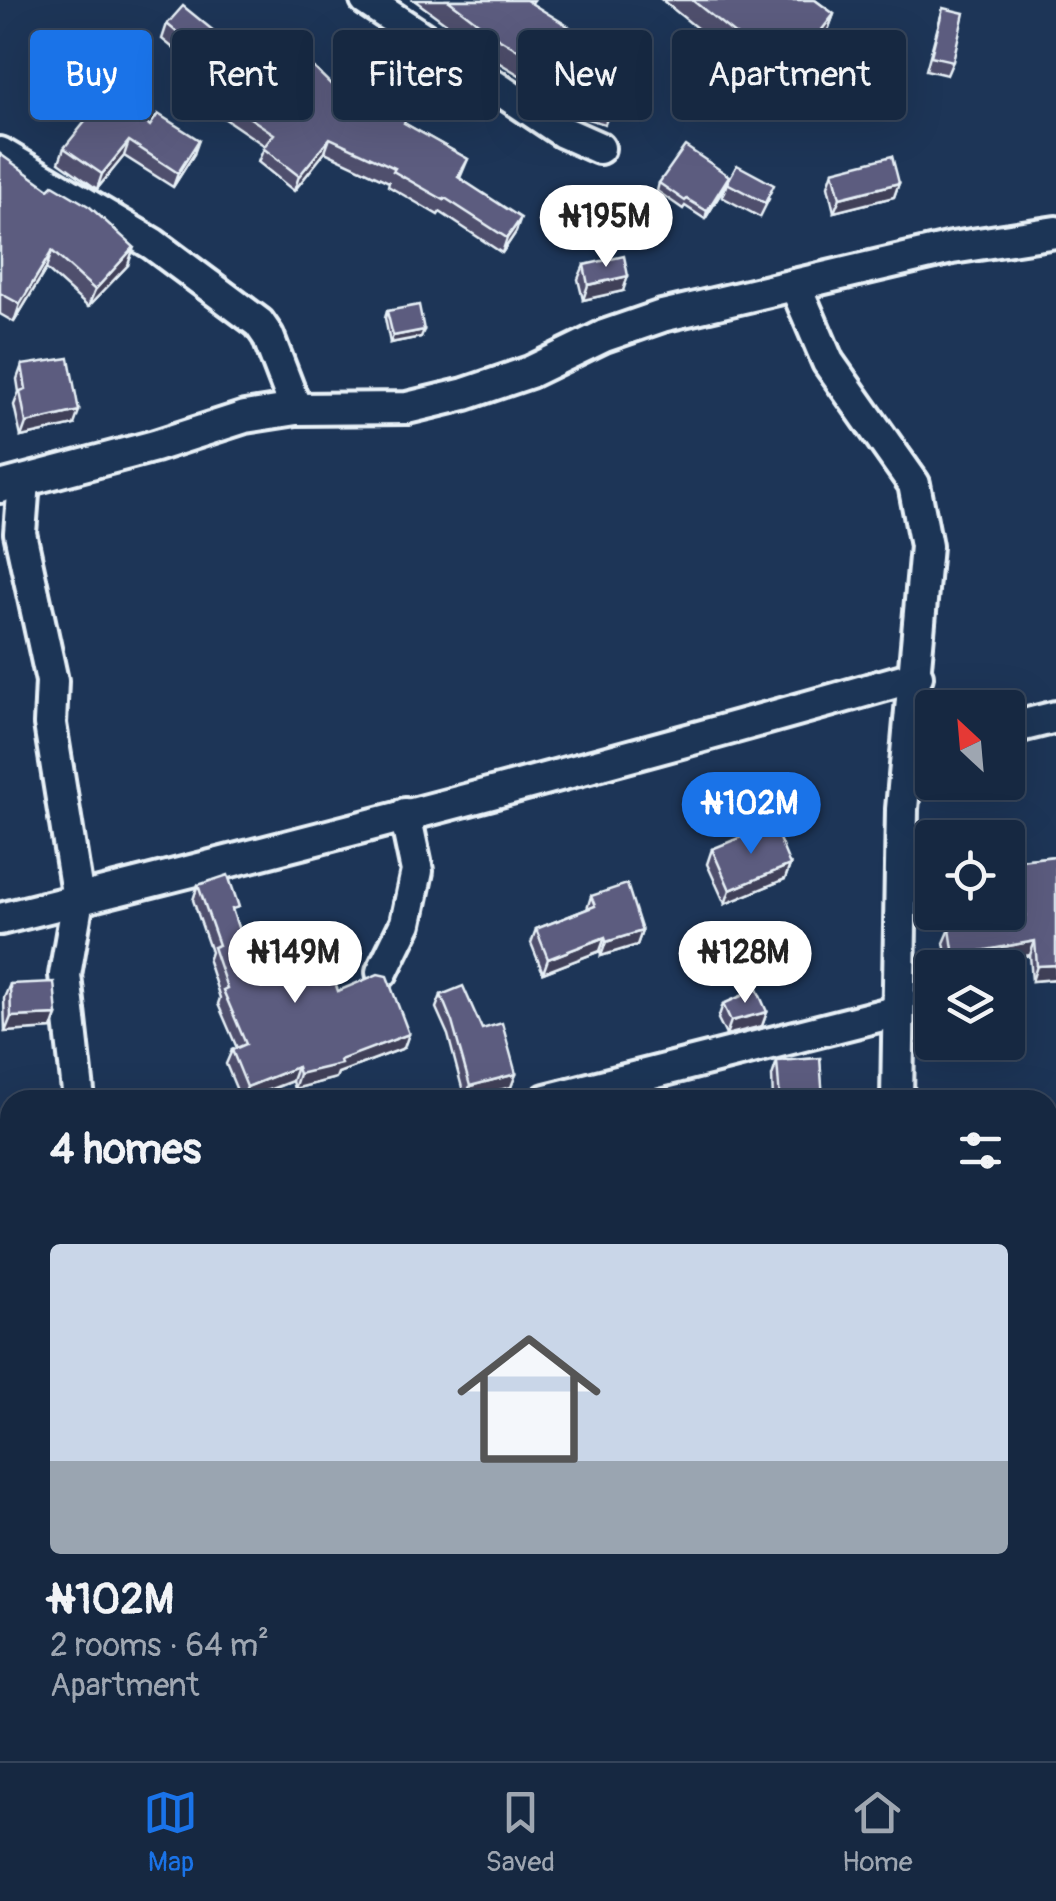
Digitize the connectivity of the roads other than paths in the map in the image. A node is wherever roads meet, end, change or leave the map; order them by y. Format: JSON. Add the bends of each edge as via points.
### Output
{"nodes":[{"id":1,"x":366,"y":0,"type":"edge"},
{"id":2,"x":599,"y":148,"type":"dead end"},
{"id":3,"x":0,"y":154,"type":"edge"},
{"id":4,"x":1056,"y":232,"type":"edge"},
{"id":5,"x":794,"y":285,"type":"junction"},
{"id":6,"x":296,"y":408,"type":"junction"},
{"id":7,"x":12,"y":484,"type":"edge"},
{"id":8,"x":916,"y":676,"type":"junction"},
{"id":9,"x":917,"y":690,"type":"edge"},
{"id":10,"x":1056,"y":717,"type":"edge"},
{"id":11,"x":1025,"y":725,"type":"edge"},
{"id":12,"x":915,"y":767,"type":"edge"},
{"id":13,"x":405,"y":814,"type":"junction"},
{"id":14,"x":78,"y":900,"type":"junction"},
{"id":15,"x":0,"y":918,"type":"edge"},
{"id":16,"x":382,"y":972,"type":"edge"},
{"id":17,"x":898,"y":1011,"type":"junction"},
{"id":18,"x":78,"y":1090,"type":"edge"},
{"id":19,"x":586,"y":1090,"type":"edge"},
{"id":20,"x":897,"y":1090,"type":"edge"}],
"edges":[{"from":1,"to":2,"type":"street","via":[[563,132]]},
{"from":3,"to":6,"type":"street","via":[[153,244],[259,322]]},
{"from":4,"to":5,"type":"street"},
{"from":5,"to":6,"type":"street","via":[[662,316],[465,394],[407,408]]},
{"from":5,"to":8,"type":"street","via":[[828,362],[914,484],[926,546]]},
{"from":6,"to":7,"type":"street"},
{"from":7,"to":14,"type":"street","via":[[52,681],[50,724]]},
{"from":8,"to":9,"type":"street"},
{"from":8,"to":13,"type":"street"},
{"from":10,"to":11,"type":"street"},
{"from":12,"to":17,"type":"street","via":[[902,809]]},
{"from":13,"to":14,"type":"street"},
{"from":13,"to":16,"type":"street","via":[[417,871],[406,923]]},
{"from":14,"to":15,"type":"street"},
{"from":14,"to":18,"type":"street","via":[[65,974]]},
{"from":17,"to":19,"type":"street"},
{"from":17,"to":20,"type":"street"}]}
